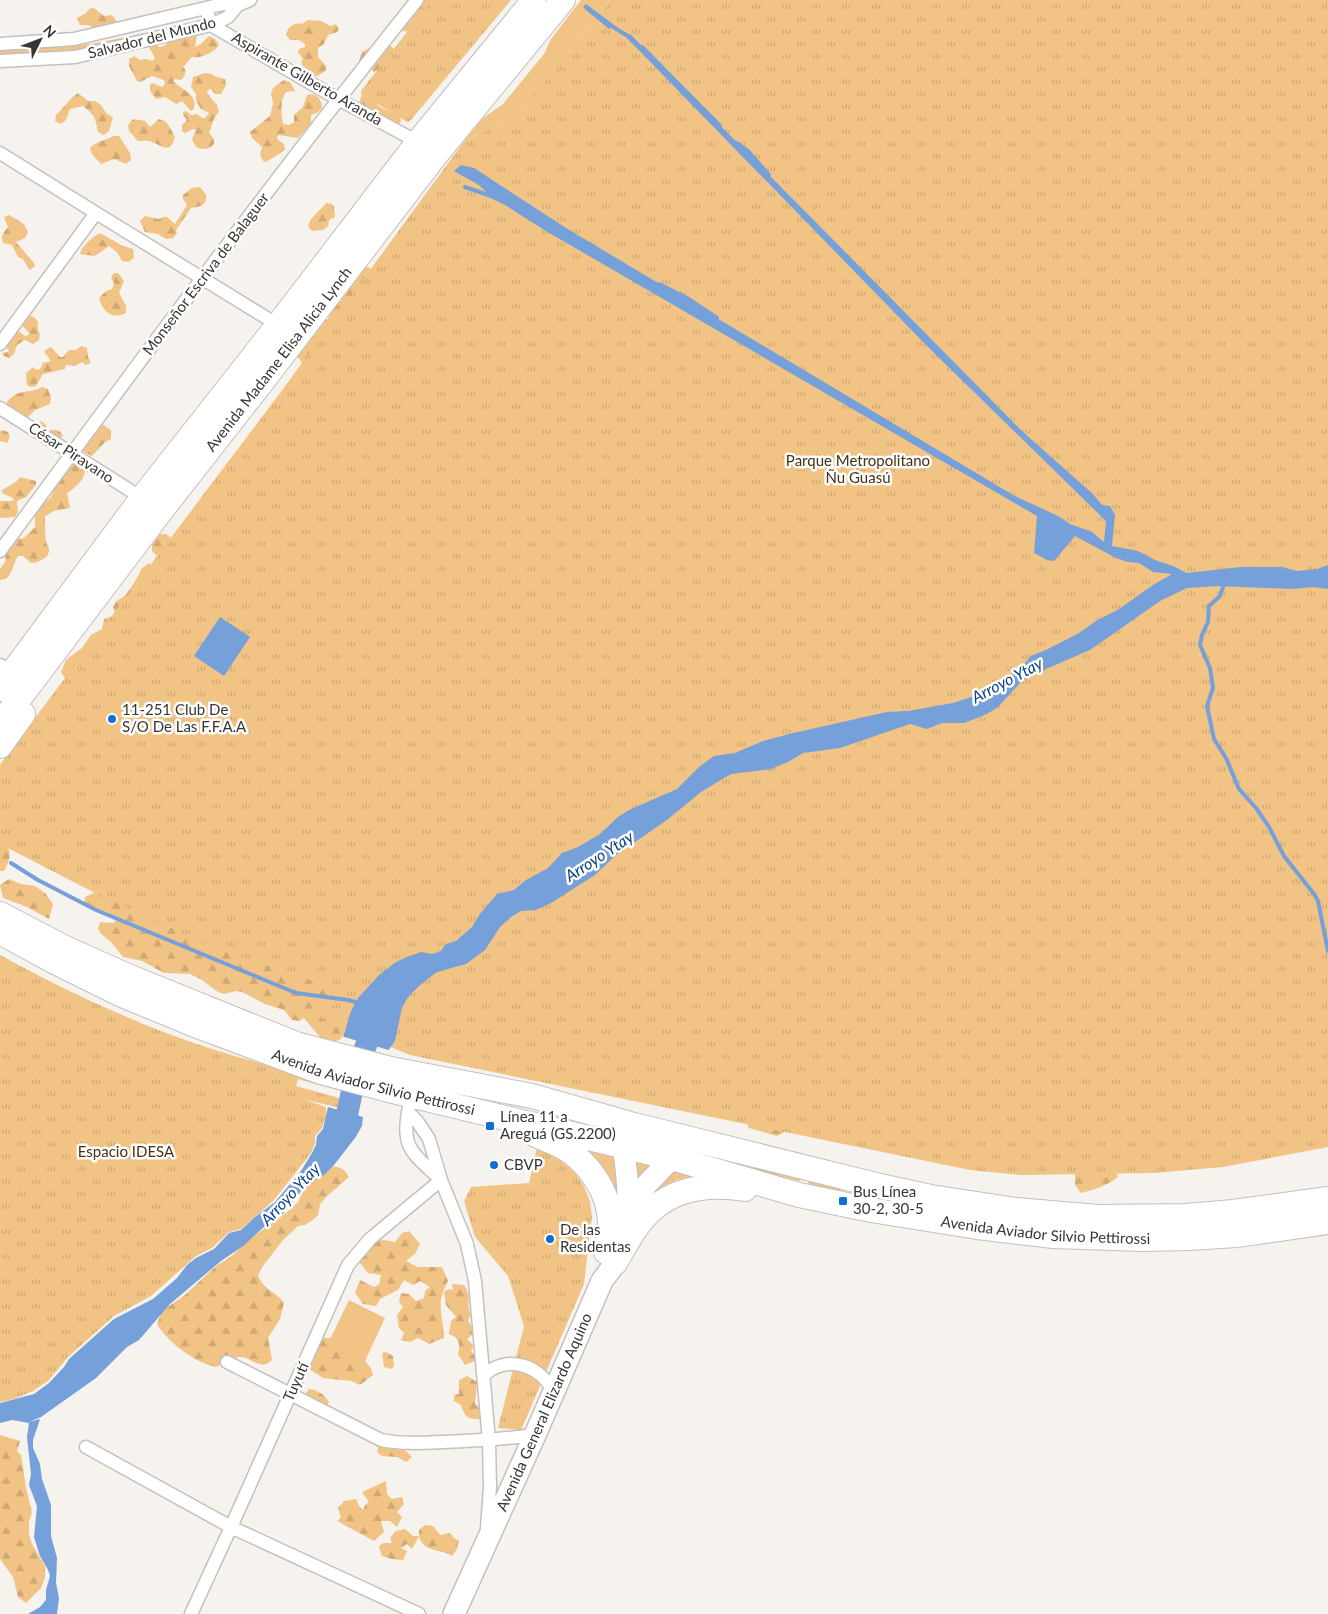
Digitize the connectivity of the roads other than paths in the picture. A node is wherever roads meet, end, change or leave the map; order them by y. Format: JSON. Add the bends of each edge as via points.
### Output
{"nodes":[{"id":1,"x":250,"y":0,"type":"edge"},
{"id":2,"x":417,"y":0,"type":"edge"},
{"id":3,"x":534,"y":0,"type":"edge"},
{"id":4,"x":552,"y":0,"type":"edge"},
{"id":5,"x":563,"y":0,"type":"edge"},
{"id":6,"x":237,"y":3,"type":"edge"},
{"id":7,"x":206,"y":8,"type":"junction"},
{"id":8,"x":212,"y":25,"type":"junction"},
{"id":9,"x":532,"y":38,"type":"junction"},
{"id":10,"x":0,"y":44,"type":"edge"},
{"id":11,"x":0,"y":61,"type":"edge"},
{"id":12,"x":338,"y":99,"type":"junction"},
{"id":13,"x":418,"y":142,"type":"junction"},
{"id":14,"x":0,"y":153,"type":"edge"},
{"id":15,"x":96,"y":213,"type":"junction"},
{"id":16,"x":202,"y":278,"type":"junction"},
{"id":17,"x":278,"y":325,"type":"junction"},
{"id":18,"x":0,"y":344,"type":"edge"},
{"id":19,"x":0,"y":408,"type":"edge"},
{"id":20,"x":72,"y":453,"type":"junction"},
{"id":21,"x":142,"y":498,"type":"junction"},
{"id":22,"x":161,"y":511,"type":"junction"},
{"id":23,"x":0,"y":551,"type":"edge"},
{"id":24,"x":0,"y":672,"type":"edge"},
{"id":25,"x":0,"y":724,"type":"edge"},
{"id":26,"x":0,"y":746,"type":"edge"},
{"id":27,"x":0,"y":898,"type":"edge"},
{"id":28,"x":0,"y":914,"type":"edge"},
{"id":29,"x":0,"y":932,"type":"edge"},
{"id":30,"x":0,"y":947,"type":"edge"},
{"id":31,"x":296,"y":1044,"type":"junction"},
{"id":32,"x":270,"y":1053,"type":"junction"},
{"id":33,"x":321,"y":1061,"type":"junction"},
{"id":34,"x":388,"y":1079,"type":"junction"},
{"id":35,"x":502,"y":1091,"type":"junction"},
{"id":36,"x":410,"y":1104,"type":"junction"},
{"id":37,"x":496,"y":1115,"type":"junction"},
{"id":38,"x":623,"y":1146,"type":"junction"},
{"id":39,"x":672,"y":1158,"type":"junction"},
{"id":40,"x":441,"y":1180,"type":"junction"},
{"id":41,"x":880,"y":1186,"type":"junction"},
{"id":42,"x":799,"y":1195,"type":"junction"},
{"id":43,"x":1328,"y":1199,"type":"edge"},
{"id":44,"x":627,"y":1208,"type":"junction"},
{"id":45,"x":1328,"y":1222,"type":"edge"},
{"id":46,"x":608,"y":1265,"type":"junction"},
{"id":47,"x":227,"y":1362,"type":"dead end"},
{"id":48,"x":484,"y":1375,"type":"junction"},
{"id":49,"x":554,"y":1393,"type":"junction"},
{"id":50,"x":290,"y":1394,"type":"junction"},
{"id":51,"x":535,"y":1435,"type":"junction"},
{"id":52,"x":489,"y":1441,"type":"junction"},
{"id":53,"x":86,"y":1447,"type":"dead end"},
{"id":54,"x":232,"y":1527,"type":"junction"},
{"id":55,"x":486,"y":1544,"type":"junction"},
{"id":56,"x":190,"y":1614,"type":"edge"},
{"id":57,"x":419,"y":1614,"type":"edge"},
{"id":58,"x":454,"y":1614,"type":"edge"}],
"edges":[{"from":1,"to":6,"type":"street","name":"Salvador del Mundo"},
{"from":2,"to":12,"type":"street","name":"Monseñor Escriva de Balaguer"},
{"from":3,"to":13,"type":"highway","name":"Avenida Madame Elisa Alicia Lynch"},
{"from":4,"to":9,"type":"highway","via":[[540,14]]},
{"from":5,"to":9,"type":"highway","name":"Avenida Madame Elisa Alicia Lynch"},
{"from":6,"to":7,"type":"street","name":"Salvador del Mundo"},
{"from":6,"to":8,"type":"street","name":"Salvador del Mundo","via":[[228,17]]},
{"from":7,"to":8,"type":"street"},
{"from":7,"to":10,"type":"street","name":"Salvador del Mundo","via":[[74,39]]},
{"from":8,"to":11,"type":"street","name":"Salvador del Mundo","via":[[75,57]]},
{"from":8,"to":12,"type":"street","name":"Aspirante Gilberto Aranda"},
{"from":9,"to":22,"type":"highway","name":"Avenida Madame Elisa Alicia Lynch","via":[[435,156]]},
{"from":12,"to":13,"type":"street","name":"Aspirante Gilberto Aranda"},
{"from":12,"to":16,"type":"street","name":"Monseñor Escriva de Balaguer"},
{"from":13,"to":17,"type":"highway","name":"Avenida Madame Elisa Alicia Lynch"},
{"from":14,"to":15,"type":"street"},
{"from":15,"to":16,"type":"street"},
{"from":15,"to":18,"type":"street"},
{"from":16,"to":17,"type":"street"},
{"from":16,"to":20,"type":"street","name":"Monseñor Escriva de Balaguer"},
{"from":17,"to":21,"type":"highway","name":"Avenida Madame Elisa Alicia Lynch"},
{"from":19,"to":20,"type":"street","name":"César Piravano"},
{"from":20,"to":21,"type":"street","name":"César Piravano"},
{"from":20,"to":23,"type":"street","name":"Monseñor Escriva de Balaguer"},
{"from":21,"to":24,"type":"highway","name":"Avenida Madame Elisa Alicia Lynch"},
{"from":22,"to":25,"type":"highway","name":"Avenida Madame Elisa Alicia Lynch"},
{"from":22,"to":26,"type":"highway","via":[[155,536]]},
{"from":27,"to":31,"type":"highway","via":[[109,955],[273,1027]]},
{"from":28,"to":31,"type":"highway","name":"Avenida Aviador Silvio Pettirossi","via":[[130,977]]},
{"from":29,"to":32,"type":"highway","name":"Avenida Aviador Silvio Pettirossi","via":[[122,995]]},
{"from":30,"to":32,"type":"highway","via":[[148,1020],[237,1050]]},
{"from":31,"to":33,"type":"highway","name":"Avenida Aviador Silvio Pettirossi"},
{"from":32,"to":33,"type":"highway","name":"Avenida Aviador Silvio Pettirossi"},
{"from":33,"to":34,"type":"highway","name":"Avenida Aviador Silvio Pettirossi"},
{"from":34,"to":35,"type":"highway","name":"Avenida Aviador Silvio Pettirossi"},
{"from":34,"to":36,"type":"highway","name":"Avenida Aviador Silvio Pettirossi"},
{"from":35,"to":38,"type":"highway","via":[[604,1126],[612,1130]]},
{"from":35,"to":41,"type":"highway","name":"Avenida Aviador Silvio Pettirossi"},
{"from":36,"to":37,"type":"highway","name":"Avenida Aviador Silvio Pettirossi"},
{"from":36,"to":40,"type":"street","via":[[429,1139]]},
{"from":36,"to":40,"type":"street","via":[[405,1132],[407,1142],[412,1152]]},
{"from":37,"to":38,"type":"highway","name":"Avenida Aviador Silvio Pettirossi"},
{"from":37,"to":46,"type":"highway","via":[[561,1146],[586,1166],[608,1207]]},
{"from":38,"to":39,"type":"highway","name":"Avenida Aviador Silvio Pettirossi"},
{"from":38,"to":44,"type":"main road"},
{"from":39,"to":41,"type":"highway","via":[[681,1152],[706,1151],[845,1183]]},
{"from":39,"to":42,"type":"highway","name":"Avenida Aviador Silvio Pettirossi"},
{"from":39,"to":44,"type":"main road","name":"Avenida General Elizardo Aquino"},
{"from":40,"to":48,"type":"street","via":[[467,1244],[475,1281]]},
{"from":40,"to":50,"type":"street","name":"Tuyutí","via":[[370,1239],[348,1265]]},
{"from":41,"to":43,"type":"highway","name":"Avenida Aviador Silvio Pettirossi","via":[[1016,1210],[1098,1216],[1186,1216],[1266,1209]]},
{"from":42,"to":45,"type":"highway","name":"Avenida Aviador Silvio Pettirossi","via":[[977,1228],[1062,1237],[1189,1238],[1237,1235]]},
{"from":42,"to":46,"type":"highway","via":[[729,1187],[677,1194],[642,1220]]},
{"from":44,"to":46,"type":"main road","name":"Avenida General Elizardo Aquino","via":[[612,1232]]},
{"from":46,"to":49,"type":"main road","name":"Avenida General Elizardo Aquino"},
{"from":47,"to":50,"type":"street"},
{"from":48,"to":49,"type":"street","via":[[498,1366],[525,1366],[549,1382]]},
{"from":48,"to":52,"type":"street"},
{"from":49,"to":51,"type":"main road","name":"Avenida General Elizardo Aquino"},
{"from":50,"to":52,"type":"street","via":[[381,1440],[396,1443]]},
{"from":50,"to":54,"type":"street","name":"Tuyutí"},
{"from":51,"to":52,"type":"street"},
{"from":51,"to":55,"type":"main road","name":"Avenida General Elizardo Aquino"},
{"from":52,"to":55,"type":"street"},
{"from":53,"to":54,"type":"street"},
{"from":54,"to":56,"type":"street","name":"Tuyutí"},
{"from":54,"to":57,"type":"street"},
{"from":55,"to":58,"type":"main road","name":"Avenida General Elizardo Aquino"}]}
